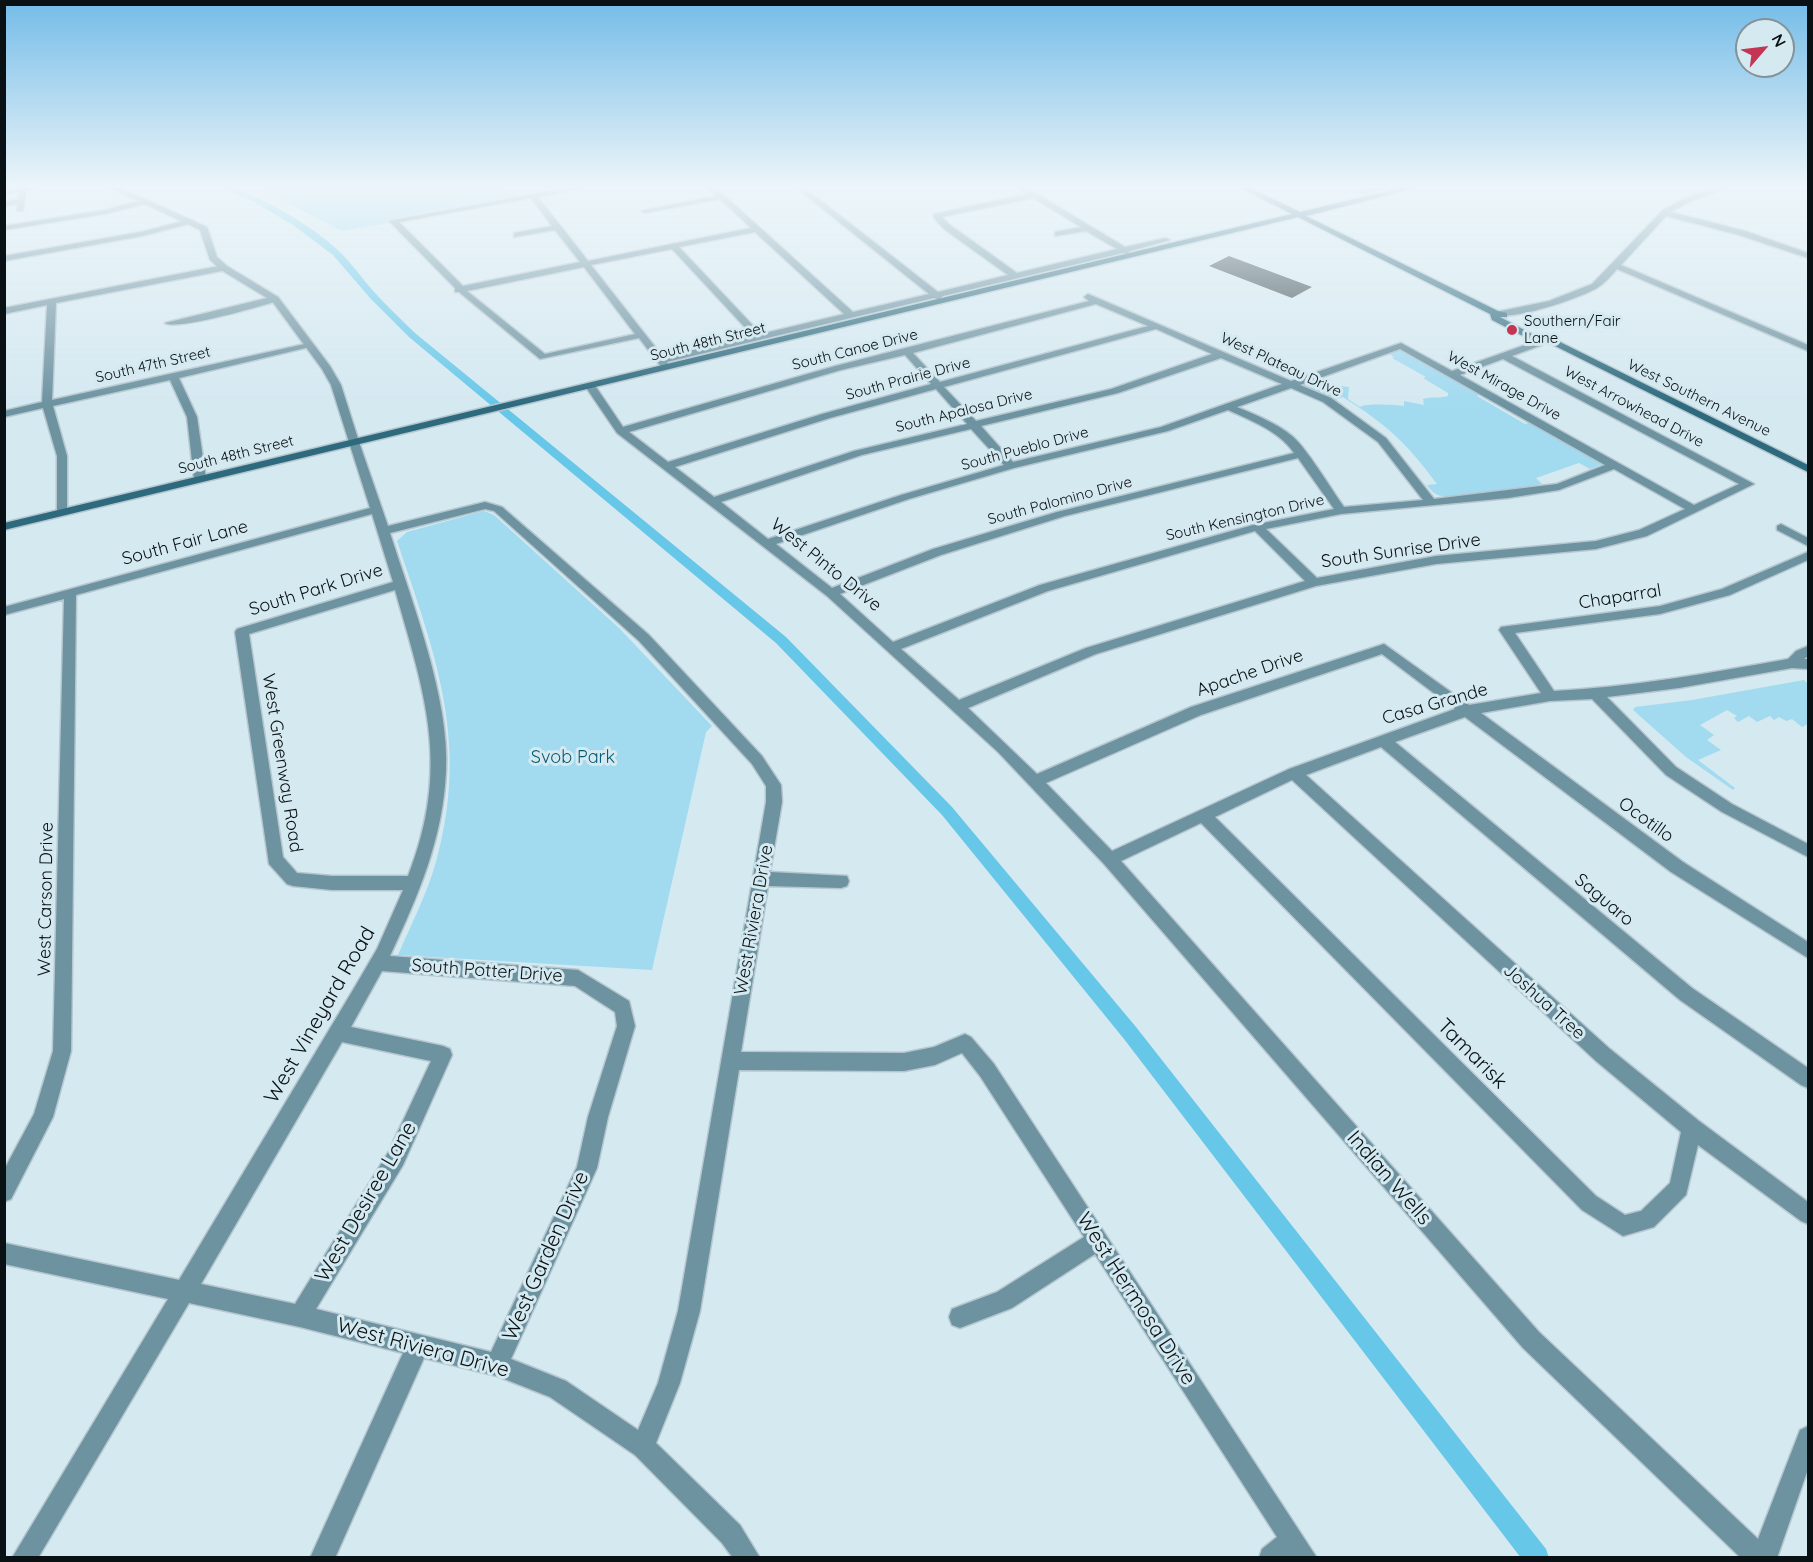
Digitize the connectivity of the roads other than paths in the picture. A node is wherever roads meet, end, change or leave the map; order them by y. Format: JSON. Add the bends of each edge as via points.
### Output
{"nodes":[{"id":1,"x":214,"y":259,"type":"edge"},
{"id":2,"x":429,"y":259,"type":"edge"},
{"id":3,"x":583,"y":259,"type":"edge"},
{"id":4,"x":606,"y":259,"type":"edge"},
{"id":5,"x":685,"y":259,"type":"edge"},
{"id":6,"x":789,"y":259,"type":"edge"},
{"id":7,"x":890,"y":259,"type":"edge"},
{"id":8,"x":991,"y":259,"type":"edge"},
{"id":9,"x":1086,"y":259,"type":"edge"},
{"id":10,"x":1115,"y":259,"type":"edge"},
{"id":11,"x":1386,"y":259,"type":"edge"},
{"id":12,"x":1623,"y":259,"type":"edge"},
{"id":13,"x":586,"y":263,"type":"junction"},
{"id":14,"x":1617,"y":266,"type":"junction"},
{"id":15,"x":224,"y":268,"type":"junction"},
{"id":16,"x":1014,"y":276,"type":"junction"},
{"id":17,"x":458,"y":290,"type":"junction"},
{"id":18,"x":939,"y":298,"type":"junction"},
{"id":19,"x":274,"y":299,"type":"junction"},
{"id":20,"x":1093,"y":299,"type":"joint"},
{"id":21,"x":52,"y":303,"type":"junction"},
{"id":22,"x":4,"y":311,"type":"edge"},
{"id":23,"x":850,"y":314,"type":"junction"},
{"id":24,"x":1495,"y":314,"type":"junction"},
{"id":25,"x":170,"y":323,"type":"dead end"},
{"id":26,"x":1158,"y":326,"type":"junction"},
{"id":27,"x":1523,"y":333,"type":"junction"},
{"id":28,"x":642,"y":335,"type":"junction"},
{"id":29,"x":758,"y":336,"type":"junction"},
{"id":30,"x":1545,"y":338,"type":"junction"},
{"id":31,"x":1556,"y":344,"type":"junction"},
{"id":32,"x":309,"y":346,"type":"junction"},
{"id":33,"x":1527,"y":347,"type":"junction"},
{"id":34,"x":1809,"y":348,"type":"edge"},
{"id":35,"x":907,"y":352,"type":"junction"},
{"id":36,"x":1222,"y":354,"type":"junction"},
{"id":37,"x":1505,"y":356,"type":"junction"},
{"id":38,"x":664,"y":364,"type":"junction"},
{"id":39,"x":1452,"y":374,"type":"junction"},
{"id":40,"x":174,"y":376,"type":"junction"},
{"id":41,"x":1288,"y":384,"type":"junction"},
{"id":42,"x":590,"y":386,"type":"junction"},
{"id":43,"x":939,"y":387,"type":"junction"},
{"id":44,"x":47,"y":404,"type":"junction"},
{"id":45,"x":1227,"y":406,"type":"junction"},
{"id":46,"x":4,"y":414,"type":"edge"},
{"id":47,"x":972,"y":423,"type":"junction"},
{"id":48,"x":621,"y":431,"type":"junction"},
{"id":49,"x":354,"y":442,"type":"junction"},
{"id":50,"x":1303,"y":454,"type":"junction"},
{"id":51,"x":1614,"y":465,"type":"junction"},
{"id":52,"x":668,"y":466,"type":"junction"},
{"id":53,"x":1011,"y":466,"type":"junction"},
{"id":54,"x":1809,"y":469,"type":"edge"},
{"id":55,"x":200,"y":479,"type":"junction"},
{"id":56,"x":1748,"y":484,"type":"joint"},
{"id":57,"x":713,"y":501,"type":"junction"},
{"id":58,"x":1431,"y":502,"type":"junction"},
{"id":59,"x":375,"y":510,"type":"junction"},
{"id":60,"x":1695,"y":510,"type":"junction"},
{"id":61,"x":1341,"y":511,"type":"junction"},
{"id":62,"x":62,"y":513,"type":"junction"},
{"id":63,"x":4,"y":527,"type":"edge"},
{"id":64,"x":1257,"y":527,"type":"junction"},
{"id":65,"x":1781,"y":528,"type":"dead end"},
{"id":66,"x":383,"y":531,"type":"junction"},
{"id":67,"x":1809,"y":542,"type":"edge"},
{"id":68,"x":768,"y":543,"type":"junction"},
{"id":69,"x":1809,"y":556,"type":"edge"},
{"id":70,"x":1314,"y":582,"type":"junction"},
{"id":71,"x":400,"y":584,"type":"junction"},
{"id":72,"x":70,"y":593,"type":"junction"},
{"id":73,"x":831,"y":593,"type":"junction"},
{"id":74,"x":4,"y":611,"type":"edge"},
{"id":75,"x":242,"y":632,"type":"joint"},
{"id":76,"x":893,"y":646,"type":"junction"},
{"id":77,"x":1809,"y":650,"type":"edge"},
{"id":78,"x":1792,"y":663,"type":"junction"},
{"id":79,"x":1809,"y":664,"type":"edge"},
{"id":80,"x":1809,"y":676,"type":"edge"},
{"id":81,"x":1595,"y":694,"type":"junction"},
{"id":82,"x":1550,"y":696,"type":"junction"},
{"id":83,"x":959,"y":706,"type":"junction"},
{"id":84,"x":1466,"y":711,"type":"junction"},
{"id":85,"x":1382,"y":740,"type":"junction"},
{"id":86,"x":1294,"y":772,"type":"junction"},
{"id":87,"x":1035,"y":781,"type":"junction"},
{"id":88,"x":1202,"y":814,"type":"junction"},
{"id":89,"x":1809,"y":850,"type":"edge"},
{"id":90,"x":1110,"y":858,"type":"junction"},
{"id":91,"x":761,"y":879,"type":"junction"},
{"id":92,"x":841,"y":881,"type":"dead end"},
{"id":93,"x":416,"y":884,"type":"junction"},
{"id":94,"x":1809,"y":951,"type":"edge"},
{"id":95,"x":379,"y":963,"type":"junction"},
{"id":96,"x":623,"y":1007,"type":"joint"},
{"id":97,"x":336,"y":1032,"type":"junction"},
{"id":98,"x":730,"y":1060,"type":"junction"},
{"id":99,"x":1809,"y":1079,"type":"edge"},
{"id":100,"x":1692,"y":1128,"type":"junction"},
{"id":101,"x":4,"y":1192,"type":"edge"},
{"id":102,"x":1809,"y":1214,"type":"edge"},
{"id":103,"x":1097,"y":1240,"type":"junction"},
{"id":104,"x":4,"y":1253,"type":"edge"},
{"id":105,"x":186,"y":1292,"type":"junction"},
{"id":106,"x":300,"y":1316,"type":"junction"},
{"id":107,"x":960,"y":1317,"type":"dead end"},
{"id":108,"x":417,"y":1347,"type":"junction"},
{"id":109,"x":497,"y":1365,"type":"junction"},
{"id":110,"x":1809,"y":1438,"type":"edge"},
{"id":111,"x":643,"y":1447,"type":"junction"},
{"id":112,"x":1299,"y":1549,"type":"edge"},
{"id":113,"x":24,"y":1557,"type":"edge"},
{"id":114,"x":322,"y":1557,"type":"edge"},
{"id":115,"x":748,"y":1557,"type":"edge"},
{"id":116,"x":1271,"y":1557,"type":"edge"},
{"id":117,"x":1762,"y":1557,"type":"edge"}],
"edges":[{"from":1,"to":15,"type":"street"},
{"from":2,"to":17,"type":"street"},
{"from":3,"to":13,"type":"street"},
{"from":4,"to":13,"type":"street"},
{"from":5,"to":29,"type":"street"},
{"from":6,"to":23,"type":"street"},
{"from":7,"to":18,"type":"street"},
{"from":8,"to":16,"type":"street"},
{"from":9,"to":16,"type":"street","name":"South 48th Street"},
{"from":10,"to":18,"type":"main road","name":"South 48th Street"},
{"from":11,"to":24,"type":"main road","name":"West Southern Avenue"},
{"from":12,"to":14,"type":"street"},
{"from":13,"to":17,"type":"street"},
{"from":13,"to":28,"type":"street"},
{"from":14,"to":24,"type":"street","via":[[1598,283],[1561,299],[1517,313]]},
{"from":14,"to":34,"type":"street"},
{"from":15,"to":19,"type":"street"},
{"from":15,"to":21,"type":"street"},
{"from":16,"to":18,"type":"street","name":"South 48th Street"},
{"from":17,"to":28,"type":"street","via":[[543,357]]},
{"from":18,"to":23,"type":"street","name":"South 48th Street"},
{"from":18,"to":38,"type":"main road","name":"South 48th Street"},
{"from":19,"to":25,"type":"street"},
{"from":19,"to":32,"type":"street","name":"West Vineyard Road"},
{"from":20,"to":26,"type":"street","name":"West Plateau Drive"},
{"from":20,"to":35,"type":"street","name":"South Canoe Drive"},
{"from":21,"to":22,"type":"street"},
{"from":21,"to":44,"type":"street"},
{"from":23,"to":29,"type":"street","name":"South 48th Street"},
{"from":24,"to":27,"type":"main road","name":"West Southern Avenue","via":[[1495,318]]},
{"from":24,"to":30,"type":"main road","name":"West Southern Avenue","via":[[1515,317],[1537,328]]},
{"from":26,"to":36,"type":"street","name":"West Plateau Drive"},
{"from":26,"to":43,"type":"street","name":"South Prairie Drive"},
{"from":27,"to":30,"type":"main road","name":"West Southern Avenue"},
{"from":27,"to":33,"type":"street","via":[[1528,339]]},
{"from":28,"to":38,"type":"street"},
{"from":29,"to":38,"type":"street","name":"South 48th Street"},
{"from":30,"to":31,"type":"main road","name":"West Southern Avenue"},
{"from":30,"to":33,"type":"street"},
{"from":31,"to":37,"type":"street","via":[[1518,357]]},
{"from":31,"to":54,"type":"main road","name":"West Southern Avenue"},
{"from":32,"to":40,"type":"street","name":"South 47th Street"},
{"from":32,"to":49,"type":"street","name":"West Vineyard Road","via":[[336,385]]},
{"from":33,"to":37,"type":"street"},
{"from":35,"to":43,"type":"street"},
{"from":35,"to":48,"type":"street","name":"South Canoe Drive"},
{"from":36,"to":41,"type":"street","name":"West Plateau Drive"},
{"from":36,"to":47,"type":"street","name":"South Apalosa Drive","via":[[1114,391]]},
{"from":37,"to":39,"type":"street"},
{"from":37,"to":56,"type":"street","name":"West Arrowhead Drive"},
{"from":38,"to":42,"type":"main road","name":"South 48th Street"},
{"from":39,"to":41,"type":"street","name":"West Mirage Drive","via":[[1401,346]]},
{"from":39,"to":51,"type":"street","name":"West Mirage Drive"},
{"from":40,"to":44,"type":"street","name":"South 47th Street"},
{"from":40,"to":55,"type":"street","via":[[192,417]]},
{"from":41,"to":45,"type":"street","name":"South Pueblo Drive"},
{"from":41,"to":58,"type":"street","name":"West Plateau Drive","via":[[1327,400],[1366,426],[1406,467]]},
{"from":42,"to":48,"type":"street","name":"West Pinto Drive"},
{"from":42,"to":49,"type":"main road","name":"South 48th Street"},
{"from":43,"to":47,"type":"street"},
{"from":43,"to":52,"type":"street","name":"South Prairie Drive","via":[[826,416]]},
{"from":44,"to":46,"type":"street","name":"South 47th Street"},
{"from":44,"to":62,"type":"street","via":[[62,456]]},
{"from":45,"to":50,"type":"street","via":[[1290,439]]},
{"from":45,"to":53,"type":"street","name":"South Pueblo Drive","via":[[1164,429]]},
{"from":47,"to":53,"type":"street"},
{"from":47,"to":57,"type":"street","name":"South Apalosa Drive","via":[[858,453]]},
{"from":48,"to":52,"type":"street","name":"West Pinto Drive"},
{"from":49,"to":55,"type":"main road","name":"South 48th Street"},
{"from":49,"to":59,"type":"street","name":"West Vineyard Road"},
{"from":50,"to":61,"type":"street"},
{"from":50,"to":73,"type":"street","name":"South Palomino Drive","via":[[1061,513],[937,552]]},
{"from":51,"to":58,"type":"street","name":"South Kensington Drive","via":[[1559,487]]},
{"from":51,"to":60,"type":"street","name":"West Mirage Drive"},
{"from":52,"to":57,"type":"street","name":"West Pinto Drive"},
{"from":53,"to":68,"type":"street","name":"South Pueblo Drive"},
{"from":55,"to":62,"type":"main road","name":"South 48th Street"},
{"from":56,"to":60,"type":"street","name":"South Sunrise Drive"},
{"from":57,"to":68,"type":"street","name":"West Pinto Drive"},
{"from":58,"to":61,"type":"street","name":"South Kensington Drive"},
{"from":59,"to":66,"type":"street","name":"West Vineyard Road"},
{"from":59,"to":72,"type":"street","name":"South Fair Lane"},
{"from":60,"to":70,"type":"street","name":"South Sunrise Drive","via":[[1643,533],[1596,545],[1436,560]]},
{"from":61,"to":64,"type":"street","name":"South Kensington Drive"},
{"from":62,"to":63,"type":"main road","name":"South 48th Street"},
{"from":64,"to":70,"type":"street"},
{"from":64,"to":76,"type":"street","name":"South Kensington Drive","via":[[1044,588]]},
{"from":65,"to":67,"type":"street"},
{"from":66,"to":71,"type":"street","name":"West Vineyard Road"},
{"from":66,"to":91,"type":"street","name":"West Riviera Drive","via":[[485,505],[498,509],[644,638],[757,760],[773,785],[774,802]]},
{"from":68,"to":73,"type":"street","name":"West Pinto Drive"},
{"from":69,"to":82,"type":"street","name":"Chaparral","via":[[1726,592],[1660,610],[1506,630]]},
{"from":70,"to":83,"type":"street","name":"South Sunrise Drive","via":[[1091,651]]},
{"from":71,"to":75,"type":"street","name":"South Park Drive"},
{"from":71,"to":93,"type":"street","name":"West Vineyard Road","via":[[420,647],[438,730],[436,790],[428,843]]},
{"from":72,"to":74,"type":"street","name":"South Fair Lane"},
{"from":72,"to":101,"type":"street","name":"West Carson Drive","via":[[62,1051],[43,1117]]},
{"from":73,"to":76,"type":"street","name":"West Pinto Drive"},
{"from":75,"to":93,"type":"street","name":"West Greenway Road","via":[[275,859],[293,879]]},
{"from":76,"to":83,"type":"street","name":"West Pinto Drive"},
{"from":77,"to":78,"type":"street","name":"Casa Grande"},
{"from":78,"to":79,"type":"street","name":"Casa Grande"},
{"from":78,"to":80,"type":"street"},
{"from":78,"to":81,"type":"street","name":"Casa Grande"},
{"from":81,"to":82,"type":"street","name":"Casa Grande"},
{"from":81,"to":89,"type":"street","via":[[1671,771],[1727,808]]},
{"from":82,"to":84,"type":"street","name":"Casa Grande"},
{"from":83,"to":87,"type":"street","name":"West Pinto Drive"},
{"from":84,"to":85,"type":"street","name":"Casa Grande"},
{"from":84,"to":87,"type":"street","name":"Apache Drive","via":[[1384,649],[1196,711]]},
{"from":84,"to":94,"type":"street","name":"Ocotillo","via":[[1677,867]]},
{"from":85,"to":86,"type":"street","name":"Casa Grande"},
{"from":85,"to":99,"type":"street","name":"Saguaro","via":[[1686,994]]},
{"from":86,"to":88,"type":"street","name":"Casa Grande"},
{"from":86,"to":100,"type":"street","name":"Joshua Tree","via":[[1603,1055]]},
{"from":87,"to":90,"type":"street","name":"Indian Wells"},
{"from":88,"to":90,"type":"street","name":"Casa Grande"},
{"from":88,"to":100,"type":"street","name":"Tamarisk","via":[[1589,1203],[1623,1226],[1647,1220],[1679,1188]]},
{"from":90,"to":117,"type":"street","name":"Indian Wells","via":[[1531,1340]]},
{"from":91,"to":92,"type":"street"},
{"from":91,"to":98,"type":"street","name":"West Riviera Drive"},
{"from":93,"to":95,"type":"street","name":"West Vineyard Road"},
{"from":95,"to":96,"type":"street","name":"South Potter Drive","via":[[578,978]]},
{"from":95,"to":97,"type":"street","name":"West Vineyard Road"},
{"from":96,"to":109,"type":"street","name":"West Garden Drive","via":[[626,1026],[587,1168]]},
{"from":97,"to":105,"type":"street","name":"West Vineyard Road"},
{"from":97,"to":106,"type":"street","name":"West Desiree Lane","via":[[443,1055],[396,1158]]},
{"from":98,"to":103,"type":"street","name":"West Hermosa Drive","via":[[904,1062],[935,1056],[964,1042],[987,1070]]},
{"from":98,"to":111,"type":"street","name":"West Riviera Drive","via":[[689,1311],[669,1383]]},
{"from":100,"to":102,"type":"street","name":"Joshua Tree"},
{"from":103,"to":107,"type":"street","via":[[1004,1300]]},
{"from":103,"to":112,"type":"street","name":"West Hermosa Drive"},
{"from":104,"to":105,"type":"street","name":"West Riviera Drive"},
{"from":105,"to":106,"type":"street","name":"West Riviera Drive"},
{"from":105,"to":113,"type":"street","name":"West Vineyard Road"},
{"from":106,"to":108,"type":"street","name":"West Riviera Drive"},
{"from":108,"to":109,"type":"street","name":"West Riviera Drive"},
{"from":108,"to":114,"type":"street"},
{"from":109,"to":111,"type":"street","name":"West Riviera Drive","via":[[558,1389]]},
{"from":110,"to":117,"type":"street"},
{"from":111,"to":115,"type":"street","name":"West Riviera Drive","via":[[731,1534]]},
{"from":112,"to":116,"type":"street"}]}
